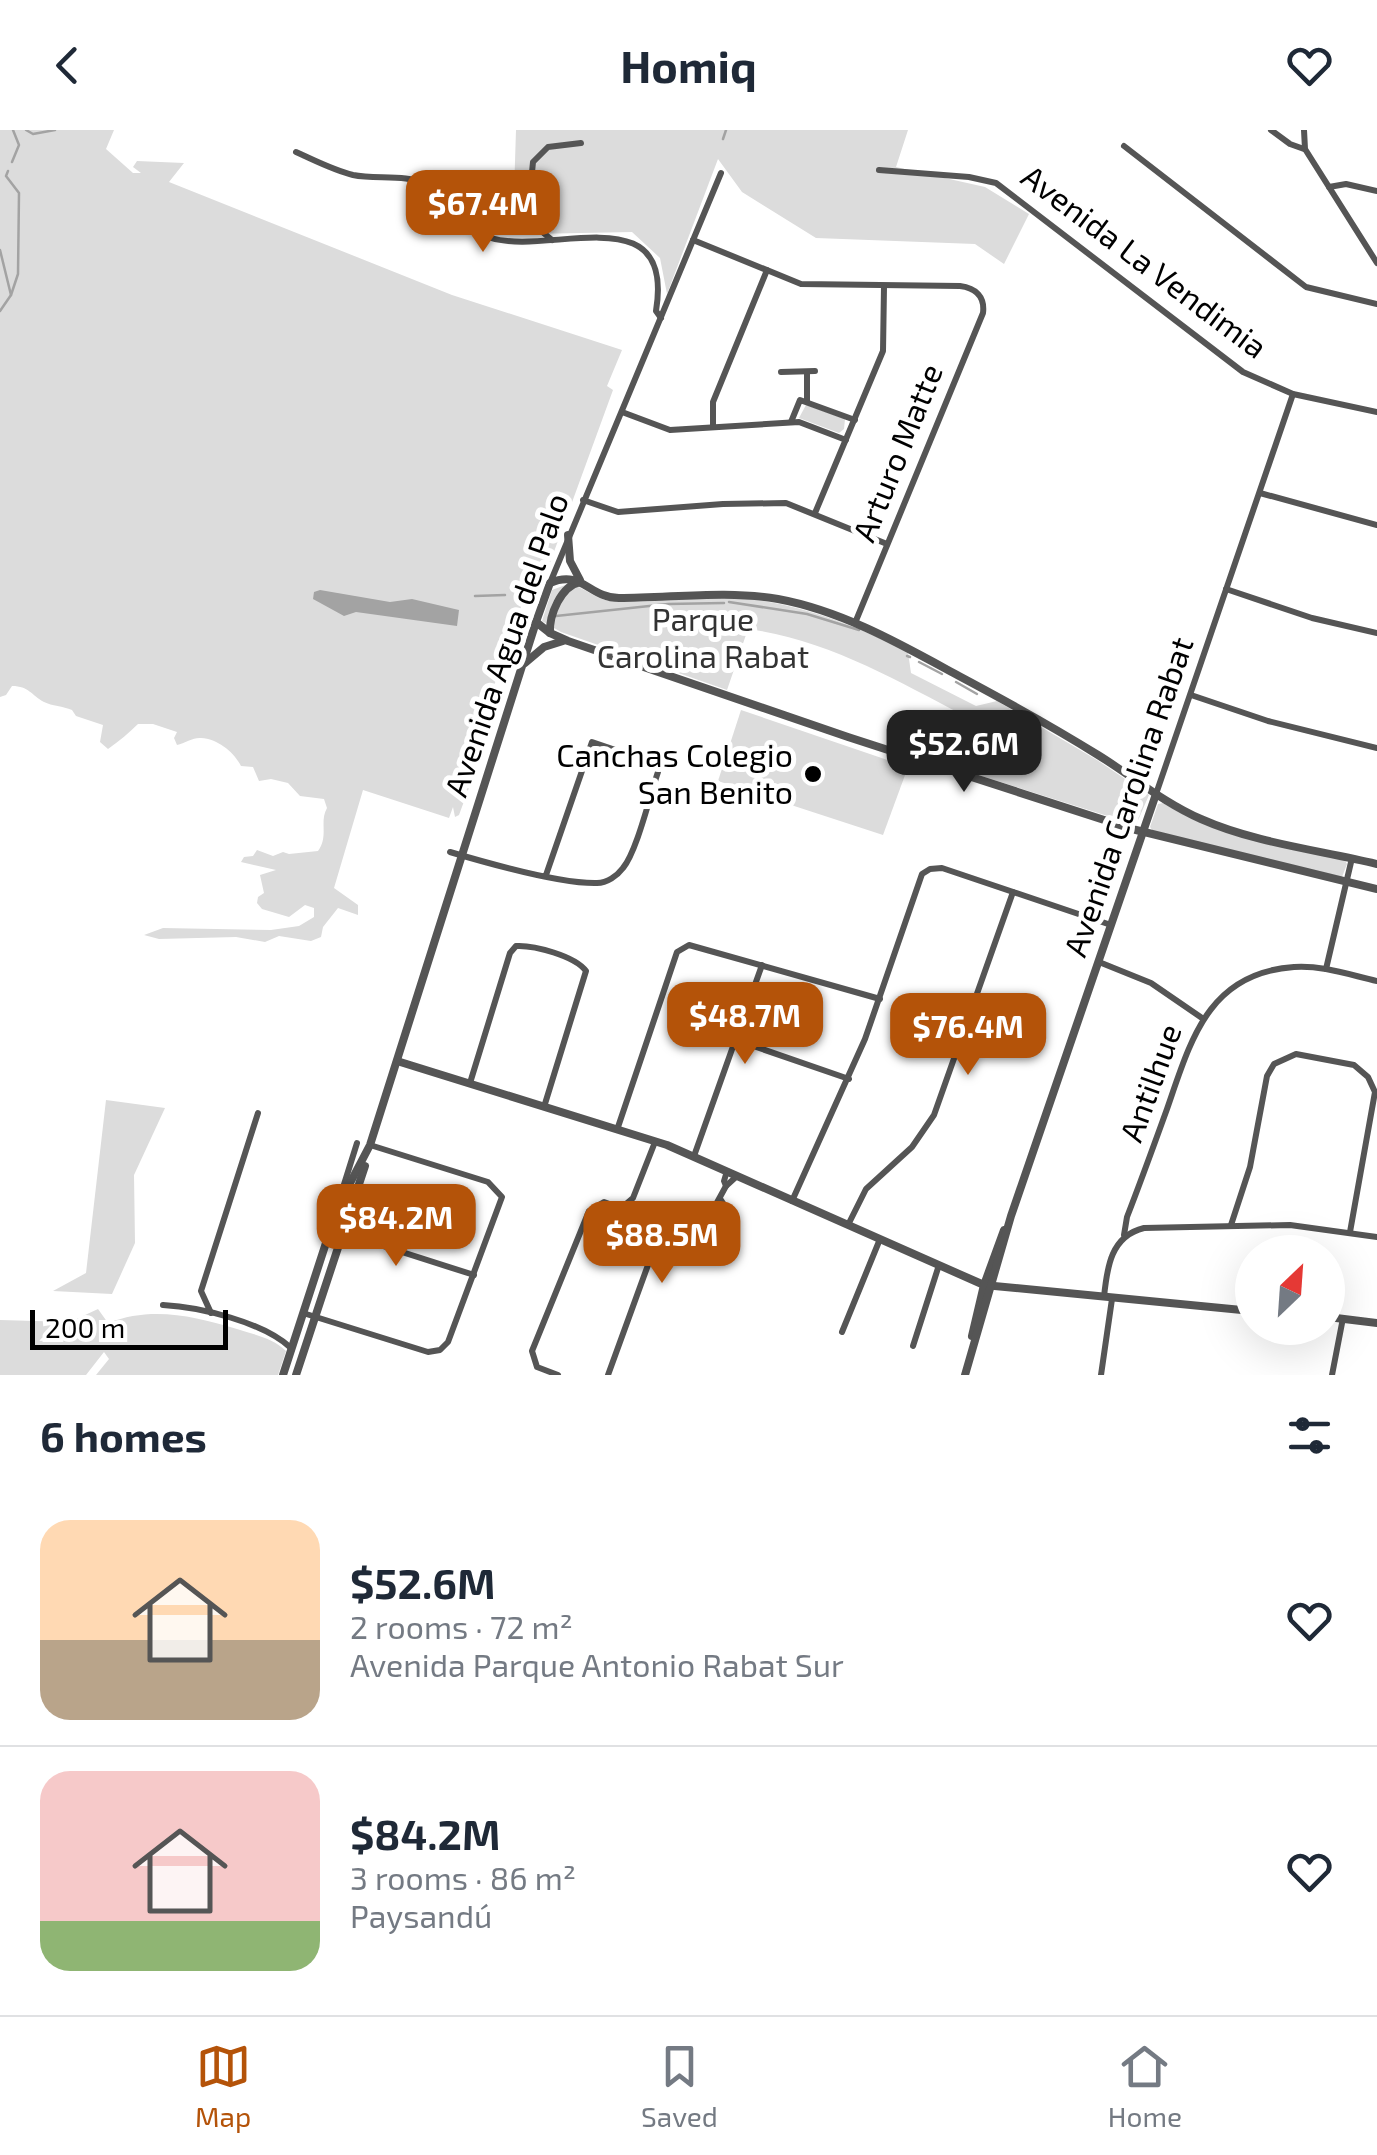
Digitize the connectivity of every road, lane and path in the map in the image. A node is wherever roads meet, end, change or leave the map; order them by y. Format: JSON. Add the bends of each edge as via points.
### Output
{"nodes":[{"id":1,"x":1272,"y":130,"type":"edge"},
{"id":2,"x":1304,"y":130,"type":"edge"},
{"id":3,"x":581,"y":142,"type":"dead end"},
{"id":4,"x":1124,"y":146,"type":"dead end"},
{"id":5,"x":1304,"y":149,"type":"junction"},
{"id":6,"x":296,"y":152,"type":"dead end"},
{"id":7,"x":878,"y":170,"type":"dead end"},
{"id":8,"x":721,"y":172,"type":"dead end"},
{"id":9,"x":1329,"y":188,"type":"junction"},
{"id":10,"x":1377,"y":191,"type":"edge"},
{"id":11,"x":552,"y":240,"type":"junction"},
{"id":12,"x":693,"y":240,"type":"junction"},
{"id":13,"x":1377,"y":263,"type":"edge"},
{"id":14,"x":767,"y":270,"type":"junction"},
{"id":15,"x":884,"y":287,"type":"junction"},
{"id":16,"x":1377,"y":304,"type":"edge"},
{"id":17,"x":661,"y":318,"type":"junction"},
{"id":18,"x":781,"y":372,"type":"dead end"},
{"id":19,"x":1293,"y":394,"type":"junction"},
{"id":20,"x":807,"y":402,"type":"junction"},
{"id":21,"x":622,"y":412,"type":"junction"},
{"id":22,"x":1377,"y":412,"type":"edge"},
{"id":23,"x":855,"y":420,"type":"junction"},
{"id":24,"x":791,"y":422,"type":"junction"},
{"id":25,"x":713,"y":427,"type":"junction"},
{"id":26,"x":846,"y":440,"type":"junction"},
{"id":27,"x":1260,"y":493,"type":"junction"},
{"id":28,"x":582,"y":500,"type":"junction"},
{"id":29,"x":815,"y":513,"type":"junction"},
{"id":30,"x":1377,"y":525,"type":"edge"},
{"id":31,"x":568,"y":536,"type":"junction"},
{"id":32,"x":888,"y":544,"type":"junction"},
{"id":33,"x":582,"y":582,"type":"junction"},
{"id":34,"x":550,"y":583,"type":"junction"},
{"id":35,"x":1226,"y":589,"type":"junction"},
{"id":36,"x":536,"y":622,"type":"junction"},
{"id":37,"x":855,"y":623,"type":"junction"},
{"id":38,"x":550,"y":633,"type":"junction"},
{"id":39,"x":1377,"y":633,"type":"edge"},
{"id":40,"x":568,"y":640,"type":"junction"},
{"id":41,"x":521,"y":668,"type":"junction"},
{"id":42,"x":1190,"y":695,"type":"junction"},
{"id":43,"x":1377,"y":748,"type":"edge"},
{"id":44,"x":1156,"y":794,"type":"junction"},
{"id":45,"x":1143,"y":833,"type":"junction"},
{"id":46,"x":450,"y":852,"type":"dead end"},
{"id":47,"x":462,"y":856,"type":"junction"},
{"id":48,"x":1352,"y":858,"type":"junction"},
{"id":49,"x":1377,"y":864,"type":"edge"},
{"id":50,"x":546,"y":875,"type":"junction"},
{"id":51,"x":1346,"y":882,"type":"junction"},
{"id":52,"x":1377,"y":890,"type":"edge"},
{"id":53,"x":1013,"y":892,"type":"junction"},
{"id":54,"x":1111,"y":925,"type":"junction"},
{"id":55,"x":1099,"y":962,"type":"junction"},
{"id":56,"x":762,"y":965,"type":"junction"},
{"id":57,"x":1326,"y":969,"type":"junction"},
{"id":58,"x":1377,"y":981,"type":"edge"},
{"id":59,"x":880,"y":999,"type":"junction"},
{"id":60,"x":1202,"y":1018,"type":"junction"},
{"id":61,"x":736,"y":1040,"type":"junction"},
{"id":62,"x":397,"y":1061,"type":"junction"},
{"id":63,"x":849,"y":1078,"type":"junction"},
{"id":64,"x":470,"y":1084,"type":"junction"},
{"id":65,"x":544,"y":1107,"type":"junction"},
{"id":66,"x":258,"y":1113,"type":"dead end"},
{"id":67,"x":617,"y":1130,"type":"junction"},
{"id":68,"x":656,"y":1142,"type":"junction"},
{"id":69,"x":358,"y":1143,"type":"dead end"},
{"id":70,"x":370,"y":1145,"type":"junction"},
{"id":71,"x":694,"y":1156,"type":"junction"},
{"id":72,"x":727,"y":1172,"type":"junction"},
{"id":73,"x":737,"y":1176,"type":"junction"},
{"id":74,"x":726,"y":1186,"type":"junction"},
{"id":75,"x":633,"y":1198,"type":"junction"},
{"id":76,"x":721,"y":1200,"type":"dead end"},
{"id":77,"x":792,"y":1201,"type":"junction"},
{"id":78,"x":616,"y":1205,"type":"junction"},
{"id":79,"x":338,"y":1206,"type":"junction"},
{"id":80,"x":643,"y":1216,"type":"junction"},
{"id":81,"x":848,"y":1225,"type":"junction"},
{"id":82,"x":1231,"y":1225,"type":"junction"},
{"id":83,"x":330,"y":1229,"type":"junction"},
{"id":84,"x":1350,"y":1232,"type":"junction"},
{"id":85,"x":342,"y":1234,"type":"junction"},
{"id":86,"x":1124,"y":1235,"type":"junction"},
{"id":87,"x":1377,"y":1237,"type":"edge"},
{"id":88,"x":880,"y":1239,"type":"junction"},
{"id":89,"x":939,"y":1266,"type":"junction"},
{"id":90,"x":474,"y":1275,"type":"junction"},
{"id":91,"x":987,"y":1285,"type":"junction"},
{"id":92,"x":1108,"y":1298,"type":"junction"},
{"id":93,"x":162,"y":1305,"type":"dead end"},
{"id":94,"x":1235,"y":1309,"type":"edge"},
{"id":95,"x":212,"y":1313,"type":"junction"},
{"id":96,"x":303,"y":1313,"type":"junction"},
{"id":97,"x":315,"y":1317,"type":"junction"},
{"id":98,"x":1345,"y":1318,"type":"edge"},
{"id":99,"x":1377,"y":1323,"type":"edge"},
{"id":100,"x":297,"y":1331,"type":"junction"},
{"id":101,"x":310,"y":1332,"type":"junction"},
{"id":102,"x":842,"y":1332,"type":"dead end"},
{"id":103,"x":278,"y":1335,"type":"junction"},
{"id":104,"x":1338,"y":1345,"type":"edge"},
{"id":105,"x":913,"y":1346,"type":"dead end"},
{"id":106,"x":292,"y":1348,"type":"junction"},
{"id":107,"x":283,"y":1375,"type":"edge"},
{"id":108,"x":296,"y":1375,"type":"edge"},
{"id":109,"x":558,"y":1375,"type":"edge"},
{"id":110,"x":608,"y":1375,"type":"edge"},
{"id":111,"x":965,"y":1375,"type":"edge"},
{"id":112,"x":1101,"y":1375,"type":"edge"},
{"id":113,"x":1332,"y":1375,"type":"edge"}],
"edges":[{"from":1,"to":5,"type":"street"},
{"from":2,"to":5,"type":"street"},
{"from":3,"to":11,"type":"street","via":[[548,147],[533,162],[528,213]]},
{"from":4,"to":16,"type":"street","via":[[1300,283]]},
{"from":5,"to":9,"type":"street"},
{"from":6,"to":11,"type":"street","via":[[355,176],[420,182],[490,238]]},
{"from":7,"to":19,"type":"street","name":"Avenida La Vendimia","via":[[1002,186],[1234,366]]},
{"from":8,"to":12,"type":"street","name":"Avenida Agua del Palo"},
{"from":9,"to":10,"type":"street","via":[[1346,184]]},
{"from":9,"to":13,"type":"street"},
{"from":11,"to":17,"type":"street","via":[[615,237],[640,248],[658,276]]},
{"from":12,"to":14,"type":"street"},
{"from":12,"to":17,"type":"street","name":"Avenida Agua del Palo"},
{"from":14,"to":15,"type":"street","via":[[806,285]]},
{"from":14,"to":25,"type":"street","via":[[713,402]]},
{"from":15,"to":23,"type":"street","via":[[884,346]]},
{"from":15,"to":32,"type":"street","name":"Arturo Matte","via":[[966,287],[976,292],[983,313]]},
{"from":17,"to":21,"type":"street","name":"Avenida Agua del Palo"},
{"from":18,"to":20,"type":"street","via":[[811,371]]},
{"from":19,"to":22,"type":"street","name":"Avenida La Vendimia"},
{"from":19,"to":27,"type":"street","name":"Avenida Carolina Rabat"},
{"from":20,"to":23,"type":"street"},
{"from":20,"to":24,"type":"street","via":[[796,402]]},
{"from":21,"to":25,"type":"street","via":[[664,429]]},
{"from":21,"to":28,"type":"street","name":"Avenida Agua del Palo"},
{"from":23,"to":26,"type":"street"},
{"from":24,"to":25,"type":"street"},
{"from":24,"to":26,"type":"street"},
{"from":26,"to":29,"type":"street"},
{"from":27,"to":30,"type":"street"},
{"from":27,"to":35,"type":"street","name":"Avenida Carolina Rabat"},
{"from":28,"to":29,"type":"street","via":[[618,512],[778,502]]},
{"from":28,"to":31,"type":"street","name":"Avenida Agua del Palo"},
{"from":29,"to":32,"type":"street"},
{"from":31,"to":33,"type":"street","via":[[570,561]]},
{"from":31,"to":34,"type":"street","name":"Avenida Agua del Palo"},
{"from":32,"to":37,"type":"street","name":"Arturo Matte"},
{"from":33,"to":34,"type":"street"},
{"from":33,"to":37,"type":"street","via":[[614,598],[765,597]]},
{"from":33,"to":38,"type":"street","via":[[564,591]]},
{"from":34,"to":36,"type":"street","name":"Avenida Agua del Palo"},
{"from":35,"to":39,"type":"street"},
{"from":35,"to":42,"type":"street","name":"Avenida Carolina Rabat"},
{"from":36,"to":38,"type":"street"},
{"from":36,"to":41,"type":"street","name":"Avenida Agua del Palo"},
{"from":37,"to":44,"type":"street","via":[[1039,720]]},
{"from":38,"to":40,"type":"street"},
{"from":40,"to":41,"type":"street","via":[[544,646]]},
{"from":40,"to":45,"type":"street"},
{"from":41,"to":47,"type":"street","name":"Avenida Agua del Palo"},
{"from":42,"to":43,"type":"street"},
{"from":42,"to":44,"type":"street","name":"Avenida Carolina Rabat"},
{"from":44,"to":45,"type":"street","name":"Avenida Carolina Rabat"},
{"from":44,"to":48,"type":"street","via":[[1217,826]]},
{"from":45,"to":51,"type":"street"},
{"from":45,"to":54,"type":"street","name":"Avenida Carolina Rabat"},
{"from":46,"to":47,"type":"street"},
{"from":47,"to":50,"type":"street"},
{"from":47,"to":62,"type":"street","name":"Avenida Agua del Palo"},
{"from":48,"to":49,"type":"street"},
{"from":48,"to":51,"type":"street"},
{"from":50,"to":50,"type":"street","via":[[592,742],[657,764],[629,858],[614,877],[597,883]]},
{"from":51,"to":52,"type":"street"},
{"from":51,"to":57,"type":"street"},
{"from":53,"to":54,"type":"street"},
{"from":53,"to":59,"type":"street","via":[[942,868],[927,870],[917,882]]},
{"from":53,"to":81,"type":"street","via":[[934,1115],[912,1147],[866,1189]]},
{"from":54,"to":55,"type":"street","name":"Avenida Carolina Rabat"},
{"from":55,"to":60,"type":"street","via":[[1151,983]]},
{"from":55,"to":91,"type":"street","name":"Avenida Carolina Rabat"},
{"from":56,"to":59,"type":"street"},
{"from":56,"to":61,"type":"street"},
{"from":56,"to":67,"type":"street","via":[[690,945],[677,952]]},
{"from":57,"to":58,"type":"street","name":"Antilhue"},
{"from":57,"to":60,"type":"street","name":"Antilhue","via":[[1261,973]]},
{"from":59,"to":63,"type":"street"},
{"from":60,"to":86,"type":"street","name":"Antilhue"},
{"from":61,"to":63,"type":"street"},
{"from":61,"to":71,"type":"street"},
{"from":62,"to":64,"type":"street"},
{"from":62,"to":70,"type":"street","name":"Avenida Agua del Palo"},
{"from":63,"to":77,"type":"street"},
{"from":64,"to":65,"type":"street"},
{"from":64,"to":65,"type":"street","via":[[513,948],[544,952],[582,964],[586,975]]},
{"from":65,"to":67,"type":"street"},
{"from":66,"to":95,"type":"street","via":[[201,1291]]},
{"from":67,"to":68,"type":"street"},
{"from":68,"to":71,"type":"street"},
{"from":68,"to":75,"type":"street"},
{"from":69,"to":79,"type":"street","name":"Avenida Agua del Palo"},
{"from":70,"to":79,"type":"street","name":"Avenida Agua del Palo"},
{"from":70,"to":85,"type":"street","name":"Avenida Agua del Palo"},
{"from":70,"to":90,"type":"street","via":[[498,1190],[501,1203]]},
{"from":71,"to":72,"type":"street"},
{"from":72,"to":73,"type":"street"},
{"from":72,"to":74,"type":"street"},
{"from":73,"to":74,"type":"street"},
{"from":73,"to":77,"type":"street"},
{"from":74,"to":76,"type":"street"},
{"from":75,"to":78,"type":"street"},
{"from":75,"to":80,"type":"street"},
{"from":77,"to":81,"type":"street"},
{"from":78,"to":80,"type":"street"},
{"from":78,"to":109,"type":"street","via":[[599,1203],[589,1211],[532,1351],[537,1367]]},
{"from":79,"to":83,"type":"street","name":"Avenida Agua del Palo"},
{"from":80,"to":110,"type":"street","via":[[656,1224],[660,1238]]},
{"from":81,"to":88,"type":"street"},
{"from":82,"to":84,"type":"street"},
{"from":82,"to":84,"type":"street","via":[[1267,1076],[1280,1059],[1296,1054],[1354,1066],[1375,1092]]},
{"from":82,"to":86,"type":"street","via":[[1157,1226]]},
{"from":83,"to":85,"type":"street"},
{"from":83,"to":96,"type":"street","name":"Avenida Agua del Palo"},
{"from":84,"to":87,"type":"street"},
{"from":85,"to":90,"type":"street"},
{"from":85,"to":97,"type":"street","name":"Avenida Agua del Palo"},
{"from":86,"to":92,"type":"street","name":"Antilhue","via":[[1108,1266]]},
{"from":88,"to":89,"type":"street"},
{"from":88,"to":102,"type":"street"},
{"from":89,"to":91,"type":"street"},
{"from":89,"to":105,"type":"street"},
{"from":90,"to":97,"type":"street","via":[[440,1350]]},
{"from":91,"to":92,"type":"street"},
{"from":91,"to":111,"type":"street","name":"Avenida Carolina Rabat"},
{"from":92,"to":94,"type":"street"},
{"from":92,"to":112,"type":"street","name":"Antilhue"},
{"from":93,"to":95,"type":"street"},
{"from":95,"to":103,"type":"street"},
{"from":96,"to":97,"type":"street"},
{"from":96,"to":100,"type":"street","name":"Avenida Agua del Palo"},
{"from":97,"to":101,"type":"street","name":"Avenida Agua del Palo"},
{"from":98,"to":99,"type":"street"},
{"from":100,"to":101,"type":"street"},
{"from":100,"to":103,"type":"street"},
{"from":100,"to":106,"type":"street","name":"Avenida Agua del Palo"},
{"from":101,"to":108,"type":"street","name":"Avenida Agua del Palo"},
{"from":103,"to":106,"type":"street"},
{"from":104,"to":113,"type":"street"},
{"from":106,"to":107,"type":"street","name":"Avenida Agua del Palo"}]}
